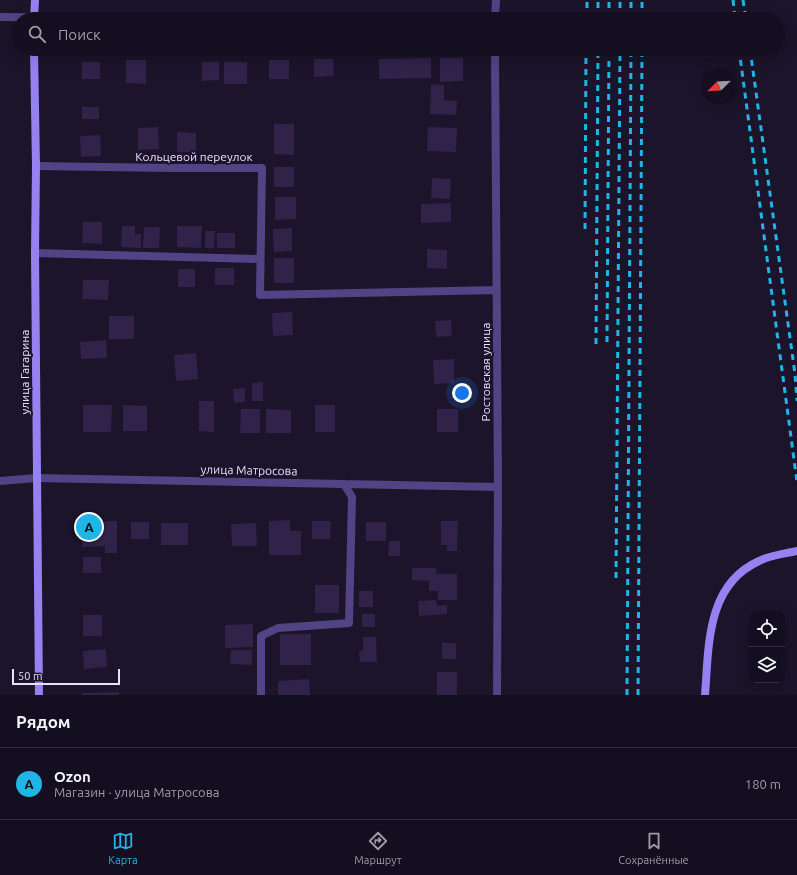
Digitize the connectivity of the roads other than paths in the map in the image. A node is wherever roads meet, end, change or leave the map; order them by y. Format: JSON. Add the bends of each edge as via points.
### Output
{"nodes":[{"id":1,"x":35,"y":0,"type":"edge"},
{"id":2,"x":496,"y":0,"type":"edge"},
{"id":3,"x":34,"y":12,"type":"edge"},
{"id":4,"x":495,"y":12,"type":"edge"},
{"id":5,"x":0,"y":17,"type":"edge"},
{"id":6,"x":12,"y":17,"type":"edge"},
{"id":7,"x":34,"y":56,"type":"edge"},
{"id":8,"x":495,"y":56,"type":"edge"},
{"id":9,"x":36,"y":166,"type":"junction"},
{"id":10,"x":35,"y":253,"type":"junction"},
{"id":11,"x":260,"y":258,"type":"junction"},
{"id":12,"x":496,"y":290,"type":"junction"},
{"id":13,"x":36,"y":478,"type":"junction"},
{"id":14,"x":0,"y":481,"type":"edge"},
{"id":15,"x":344,"y":484,"type":"junction"},
{"id":16,"x":498,"y":486,"type":"junction"},
{"id":17,"x":797,"y":551,"type":"edge"},
{"id":18,"x":39,"y":695,"type":"edge"},
{"id":19,"x":260,"y":695,"type":"edge"},
{"id":20,"x":497,"y":695,"type":"edge"},
{"id":21,"x":705,"y":695,"type":"edge"}],
"edges":[{"from":1,"to":3,"type":"main road"},
{"from":2,"to":4,"type":"street"},
{"from":5,"to":6,"type":"street"},
{"from":7,"to":9,"type":"main road","name":"улица Гагарина"},
{"from":8,"to":12,"type":"street","name":"Ростовская улица"},
{"from":9,"to":10,"type":"main road","name":"улица Гагарина"},
{"from":9,"to":11,"type":"street","name":"Кольцевой переулок","via":[[262,168]]},
{"from":10,"to":11,"type":"street"},
{"from":10,"to":13,"type":"main road","name":"улица Гагарина"},
{"from":11,"to":12,"type":"street","name":"Кольцевой переулок","via":[[260,295]]},
{"from":12,"to":16,"type":"street","name":"Ростовская улица"},
{"from":13,"to":14,"type":"street","name":"улица Матросова"},
{"from":13,"to":15,"type":"street","name":"улица Матросова"},
{"from":13,"to":18,"type":"main road","name":"улица Гагарина"},
{"from":15,"to":16,"type":"street","name":"улица Матросова"},
{"from":15,"to":19,"type":"street","via":[[352,497],[349,623],[278,628],[261,636]]},
{"from":16,"to":20,"type":"street","name":"Ростовская улица"},
{"from":17,"to":21,"type":"main road","via":[[758,561],[743,570],[725,589],[713,619]]}]}
